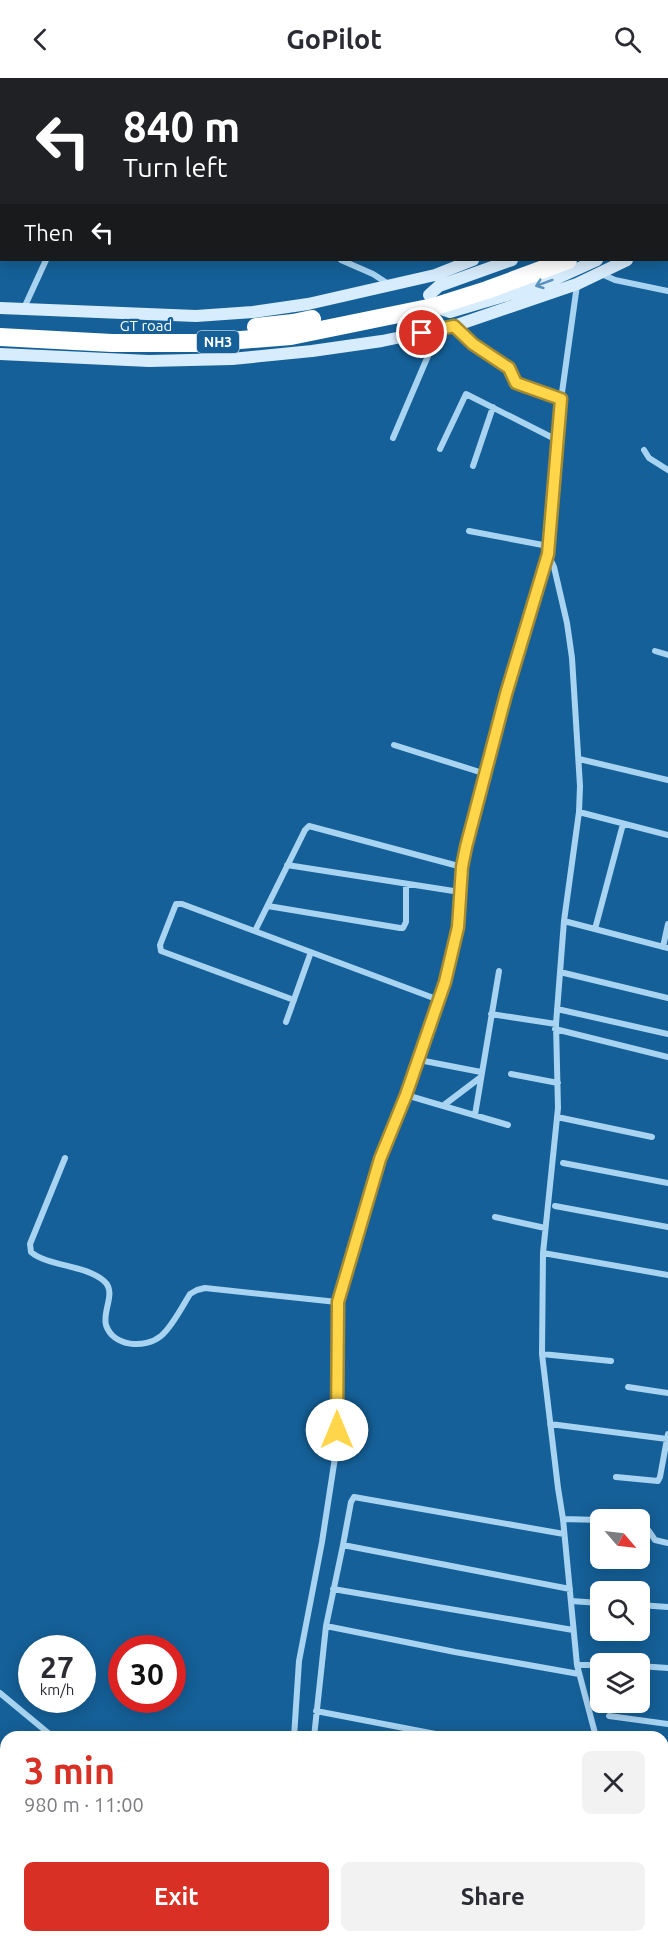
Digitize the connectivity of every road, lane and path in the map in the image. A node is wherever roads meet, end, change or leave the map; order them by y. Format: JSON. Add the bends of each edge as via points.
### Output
{"nodes":[{"id":1,"x":46,"y":261,"type":"edge"},
{"id":2,"x":343,"y":261,"type":"edge"},
{"id":3,"x":471,"y":261,"type":"edge"},
{"id":4,"x":509,"y":261,"type":"edge"},
{"id":5,"x":533,"y":261,"type":"edge"},
{"id":6,"x":565,"y":261,"type":"edge"},
{"id":7,"x":595,"y":261,"type":"edge"},
{"id":8,"x":625,"y":261,"type":"edge"},
{"id":9,"x":599,"y":273,"type":"junction"},
{"id":10,"x":577,"y":284,"type":"junction"},
{"id":11,"x":391,"y":285,"type":"junction"},
{"id":12,"x":668,"y":291,"type":"edge"},
{"id":13,"x":431,"y":301,"type":"junction"},
{"id":14,"x":0,"y":308,"type":"edge"},
{"id":15,"x":24,"y":309,"type":"junction"},
{"id":16,"x":454,"y":326,"type":"junction"},
{"id":17,"x":0,"y":327,"type":"edge"},
{"id":18,"x":439,"y":329,"type":"junction"},
{"id":19,"x":1,"y":352,"type":"edge"},
{"id":20,"x":561,"y":399,"type":"junction"},
{"id":21,"x":493,"y":407,"type":"junction"},
{"id":22,"x":393,"y":438,"type":"dead end"},
{"id":23,"x":557,"y":440,"type":"junction"},
{"id":24,"x":440,"y":449,"type":"dead end"},
{"id":25,"x":644,"y":450,"type":"dead end"},
{"id":26,"x":473,"y":466,"type":"dead end"},
{"id":27,"x":668,"y":470,"type":"edge"},
{"id":28,"x":469,"y":531,"type":"dead end"},
{"id":29,"x":548,"y":550,"type":"junction"},
{"id":30,"x":655,"y":651,"type":"dead end"},
{"id":31,"x":668,"y":655,"type":"edge"},
{"id":32,"x":394,"y":745,"type":"dead end"},
{"id":33,"x":579,"y":759,"type":"junction"},
{"id":34,"x":486,"y":774,"type":"junction"},
{"id":35,"x":668,"y":780,"type":"edge"},
{"id":36,"x":579,"y":812,"type":"junction"},
{"id":37,"x":622,"y":824,"type":"junction"},
{"id":38,"x":668,"y":835,"type":"edge"},
{"id":39,"x":287,"y":865,"type":"junction"},
{"id":40,"x":462,"y":867,"type":"junction"},
{"id":41,"x":406,"y":884,"type":"junction"},
{"id":42,"x":460,"y":892,"type":"junction"},
{"id":43,"x":268,"y":906,"type":"junction"},
{"id":44,"x":564,"y":921,"type":"junction"},
{"id":45,"x":668,"y":924,"type":"edge"},
{"id":46,"x":595,"y":929,"type":"junction"},
{"id":47,"x":255,"y":931,"type":"junction"},
{"id":48,"x":665,"y":947,"type":"edge"},
{"id":49,"x":311,"y":952,"type":"junction"},
{"id":50,"x":499,"y":971,"type":"dead end"},
{"id":51,"x":560,"y":972,"type":"junction"},
{"id":52,"x":668,"y":998,"type":"edge"},
{"id":53,"x":294,"y":1000,"type":"junction"},
{"id":54,"x":439,"y":1000,"type":"junction"},
{"id":55,"x":557,"y":1009,"type":"junction"},
{"id":56,"x":491,"y":1014,"type":"junction"},
{"id":57,"x":286,"y":1022,"type":"dead end"},
{"id":58,"x":556,"y":1026,"type":"junction"},
{"id":59,"x":668,"y":1034,"type":"edge"},
{"id":60,"x":668,"y":1057,"type":"edge"},
{"id":61,"x":418,"y":1060,"type":"junction"},
{"id":62,"x":511,"y":1074,"type":"dead end"},
{"id":63,"x":481,"y":1075,"type":"junction"},
{"id":64,"x":558,"y":1083,"type":"junction"},
{"id":65,"x":406,"y":1095,"type":"junction"},
{"id":66,"x":444,"y":1105,"type":"junction"},
{"id":67,"x":475,"y":1115,"type":"junction"},
{"id":68,"x":557,"y":1117,"type":"junction"},
{"id":69,"x":508,"y":1125,"type":"dead end"},
{"id":70,"x":652,"y":1137,"type":"dead end"},
{"id":71,"x":65,"y":1158,"type":"dead end"},
{"id":72,"x":562,"y":1163,"type":"dead end"},
{"id":73,"x":668,"y":1182,"type":"edge"},
{"id":74,"x":555,"y":1206,"type":"dead end"},
{"id":75,"x":495,"y":1217,"type":"dead end"},
{"id":76,"x":668,"y":1227,"type":"edge"},
{"id":77,"x":545,"y":1228,"type":"junction"},
{"id":78,"x":543,"y":1253,"type":"junction"},
{"id":79,"x":668,"y":1275,"type":"edge"},
{"id":80,"x":338,"y":1302,"type":"junction"},
{"id":81,"x":542,"y":1354,"type":"junction"},
{"id":82,"x":611,"y":1361,"type":"dead end"},
{"id":83,"x":628,"y":1388,"type":"dead end"},
{"id":84,"x":668,"y":1393,"type":"edge"},
{"id":85,"x":550,"y":1424,"type":"junction"},
{"id":86,"x":667,"y":1436,"type":"edge"},
{"id":87,"x":616,"y":1477,"type":"dead end"},
{"id":88,"x":563,"y":1519,"type":"junction"},
{"id":89,"x":590,"y":1520,"type":"edge"},
{"id":90,"x":650,"y":1533,"type":"edge"},
{"id":91,"x":564,"y":1534,"type":"junction"},
{"id":92,"x":668,"y":1543,"type":"edge"},
{"id":93,"x":343,"y":1545,"type":"junction"},
{"id":94,"x":333,"y":1589,"type":"junction"},
{"id":95,"x":570,"y":1589,"type":"junction"},
{"id":96,"x":571,"y":1601,"type":"junction"},
{"id":97,"x":590,"y":1602,"type":"edge"},
{"id":98,"x":650,"y":1606,"type":"edge"},
{"id":99,"x":668,"y":1607,"type":"edge"},
{"id":100,"x":326,"y":1626,"type":"junction"},
{"id":101,"x":573,"y":1630,"type":"junction"},
{"id":102,"x":578,"y":1665,"type":"junction"},
{"id":103,"x":590,"y":1665,"type":"edge"},
{"id":104,"x":650,"y":1667,"type":"edge"},
{"id":105,"x":668,"y":1668,"type":"edge"},
{"id":106,"x":579,"y":1674,"type":"junction"},
{"id":107,"x":0,"y":1693,"type":"edge"},
{"id":108,"x":316,"y":1710,"type":"junction"},
{"id":109,"x":609,"y":1716,"type":"dead end"},
{"id":110,"x":668,"y":1724,"type":"edge"},
{"id":111,"x":46,"y":1731,"type":"edge"},
{"id":112,"x":294,"y":1731,"type":"edge"},
{"id":113,"x":314,"y":1731,"type":"edge"},
{"id":114,"x":422,"y":1731,"type":"edge"},
{"id":115,"x":594,"y":1731,"type":"edge"}],
"edges":[{"from":1,"to":15,"type":"street"},
{"from":2,"to":11,"type":"street"},
{"from":3,"to":11,"type":"street","via":[[435,276]]},
{"from":4,"to":13,"type":"street","via":[[439,285]]},
{"from":5,"to":13,"type":"highway","number":"NH3"},
{"from":6,"to":13,"type":"highway","number":"NH3","via":[[488,290]]},
{"from":7,"to":13,"type":"street","one_way":true,"via":[[544,284],[450,312]]},
{"from":8,"to":9,"type":"street"},
{"from":9,"to":10,"type":"street"},
{"from":9,"to":12,"type":"street"},
{"from":10,"to":16,"type":"street"},
{"from":10,"to":20,"type":"street"},
{"from":11,"to":15,"type":"street","via":[[308,304],[196,316]]},
{"from":13,"to":17,"type":"highway","name":"GT road","number":"NH3","via":[[292,323],[206,331]]},
{"from":13,"to":19,"type":"highway","name":"GT road","number":"NH3","via":[[291,336],[203,343],[112,342]]},
{"from":14,"to":15,"type":"street"},
{"from":16,"to":18,"type":"street"},
{"from":16,"to":20,"type":"street","via":[[509,368],[516,383]]},
{"from":18,"to":19,"type":"street","via":[[336,348],[232,358],[150,361]]},
{"from":18,"to":22,"type":"street"},
{"from":20,"to":23,"type":"street"},
{"from":21,"to":23,"type":"street"},
{"from":21,"to":24,"type":"street","via":[[466,394]]},
{"from":21,"to":26,"type":"street"},
{"from":23,"to":29,"type":"street"},
{"from":25,"to":27,"type":"street"},
{"from":28,"to":29,"type":"street"},
{"from":29,"to":33,"type":"street","via":[[567,623]]},
{"from":29,"to":34,"type":"street"},
{"from":30,"to":31,"type":"street"},
{"from":32,"to":34,"type":"street"},
{"from":33,"to":35,"type":"street"},
{"from":33,"to":36,"type":"street"},
{"from":34,"to":40,"type":"street"},
{"from":36,"to":37,"type":"street"},
{"from":36,"to":44,"type":"street"},
{"from":37,"to":38,"type":"street"},
{"from":37,"to":46,"type":"street"},
{"from":39,"to":40,"type":"street","via":[[309,826]]},
{"from":39,"to":41,"type":"street"},
{"from":39,"to":43,"type":"street"},
{"from":40,"to":42,"type":"street"},
{"from":41,"to":42,"type":"street"},
{"from":41,"to":43,"type":"street","via":[[403,928]]},
{"from":42,"to":54,"type":"street","via":[[458,927]]},
{"from":43,"to":47,"type":"street"},
{"from":44,"to":46,"type":"street"},
{"from":44,"to":51,"type":"street"},
{"from":45,"to":48,"type":"street"},
{"from":46,"to":48,"type":"street"},
{"from":47,"to":49,"type":"street"},
{"from":47,"to":53,"type":"street","via":[[178,903],[160,948]]},
{"from":49,"to":53,"type":"street"},
{"from":49,"to":54,"type":"street"},
{"from":50,"to":56,"type":"street"},
{"from":51,"to":52,"type":"street"},
{"from":51,"to":55,"type":"street"},
{"from":53,"to":57,"type":"street"},
{"from":54,"to":61,"type":"street"},
{"from":55,"to":58,"type":"street"},
{"from":55,"to":59,"type":"street"},
{"from":56,"to":58,"type":"street"},
{"from":56,"to":63,"type":"street"},
{"from":58,"to":60,"type":"street"},
{"from":58,"to":64,"type":"street"},
{"from":61,"to":63,"type":"street"},
{"from":61,"to":65,"type":"street"},
{"from":62,"to":64,"type":"street"},
{"from":63,"to":66,"type":"street"},
{"from":63,"to":67,"type":"street"},
{"from":64,"to":68,"type":"street"},
{"from":65,"to":66,"type":"street"},
{"from":65,"to":80,"type":"street","via":[[380,1159]]},
{"from":66,"to":67,"type":"street"},
{"from":67,"to":69,"type":"street"},
{"from":68,"to":70,"type":"street"},
{"from":68,"to":77,"type":"street"},
{"from":71,"to":80,"type":"street","via":[[30,1244],[31,1252],[105,1282],[110,1293],[105,1324],[117,1340],[132,1345],[160,1337],[190,1294],[197,1290]]},
{"from":72,"to":73,"type":"street"},
{"from":74,"to":76,"type":"street"},
{"from":75,"to":77,"type":"street"},
{"from":77,"to":78,"type":"street"},
{"from":78,"to":79,"type":"street"},
{"from":78,"to":81,"type":"street"},
{"from":80,"to":112,"type":"street","via":[[336,1451],[298,1661]]},
{"from":81,"to":82,"type":"street"},
{"from":81,"to":85,"type":"street"},
{"from":83,"to":84,"type":"street"},
{"from":85,"to":86,"type":"street"},
{"from":85,"to":88,"type":"street"},
{"from":86,"to":87,"type":"street","via":[[658,1481]]},
{"from":88,"to":89,"type":"street"},
{"from":88,"to":91,"type":"street"},
{"from":90,"to":92,"type":"street","via":[[655,1540]]},
{"from":91,"to":93,"type":"street","via":[[354,1497]]},
{"from":91,"to":95,"type":"street"},
{"from":93,"to":94,"type":"street"},
{"from":93,"to":95,"type":"street"},
{"from":94,"to":100,"type":"street"},
{"from":94,"to":101,"type":"street"},
{"from":95,"to":96,"type":"street"},
{"from":96,"to":97,"type":"street"},
{"from":96,"to":101,"type":"street"},
{"from":98,"to":99,"type":"street"},
{"from":100,"to":106,"type":"street"},
{"from":100,"to":108,"type":"street"},
{"from":101,"to":102,"type":"street"},
{"from":102,"to":103,"type":"street"},
{"from":102,"to":106,"type":"street"},
{"from":104,"to":105,"type":"street"},
{"from":106,"to":115,"type":"street"},
{"from":107,"to":111,"type":"street"},
{"from":108,"to":113,"type":"street"},
{"from":108,"to":114,"type":"street"},
{"from":109,"to":110,"type":"street"}]}
